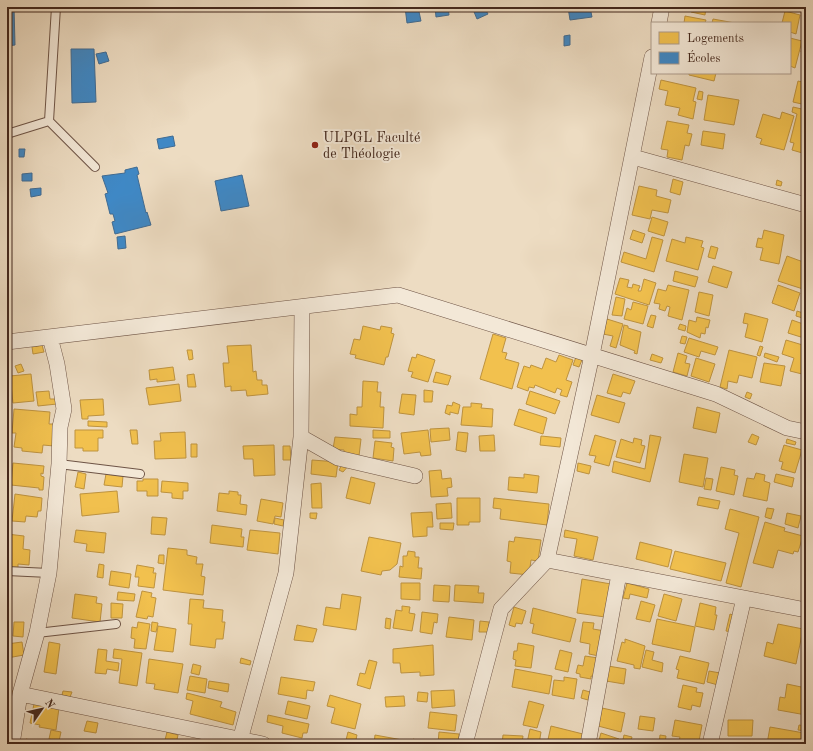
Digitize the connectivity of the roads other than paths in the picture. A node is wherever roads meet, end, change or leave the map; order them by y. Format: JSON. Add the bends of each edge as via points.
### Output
{"nodes":[{"id":1,"x":56,"y":7,"type":"edge"},
{"id":2,"x":662,"y":7,"type":"edge"},
{"id":3,"x":659,"y":22,"type":"edge"},
{"id":4,"x":651,"y":62,"type":"edge"},
{"id":5,"x":49,"y":121,"type":"junction"},
{"id":6,"x":7,"y":134,"type":"edge"},
{"id":7,"x":633,"y":157,"type":"junction"},
{"id":8,"x":95,"y":167,"type":"dead end"},
{"id":9,"x":806,"y":205,"type":"edge"},
{"id":10,"x":302,"y":307,"type":"junction"},
{"id":11,"x":50,"y":337,"type":"junction"},
{"id":12,"x":7,"y":342,"type":"edge"},
{"id":13,"x":592,"y":355,"type":"junction"},
{"id":14,"x":806,"y":432,"type":"edge"},
{"id":15,"x":301,"y":437,"type":"junction"},
{"id":16,"x":59,"y":464,"type":"junction"},
{"id":17,"x":140,"y":474,"type":"dead end"},
{"id":18,"x":415,"y":476,"type":"dead end"},
{"id":19,"x":547,"y":560,"type":"junction"},
{"id":20,"x":7,"y":571,"type":"edge"},
{"id":21,"x":49,"y":573,"type":"junction"},
{"id":22,"x":619,"y":574,"type":"junction"},
{"id":23,"x":744,"y":598,"type":"junction"},
{"id":24,"x":806,"y":610,"type":"edge"},
{"id":25,"x":116,"y":624,"type":"dead end"},
{"id":26,"x":37,"y":633,"type":"junction"},
{"id":27,"x":20,"y":694,"type":"junction"},
{"id":28,"x":240,"y":742,"type":"edge"},
{"id":29,"x":12,"y":744,"type":"edge"},
{"id":30,"x":263,"y":744,"type":"edge"},
{"id":31,"x":465,"y":744,"type":"edge"},
{"id":32,"x":588,"y":744,"type":"edge"},
{"id":33,"x":710,"y":744,"type":"edge"}],
"edges":[{"from":1,"to":5,"type":"lane"},
{"from":2,"to":3,"type":"street"},
{"from":4,"to":7,"type":"street"},
{"from":5,"to":6,"type":"lane"},
{"from":5,"to":8,"type":"lane"},
{"from":7,"to":9,"type":"street"},
{"from":7,"to":13,"type":"street"},
{"from":10,"to":11,"type":"street"},
{"from":10,"to":13,"type":"street","via":[[398,294]]},
{"from":10,"to":15,"type":"street"},
{"from":11,"to":12,"type":"street"},
{"from":11,"to":16,"type":"street","via":[[64,409],[60,427]]},
{"from":13,"to":14,"type":"street","via":[[716,394],[787,428]]},
{"from":13,"to":19,"type":"street"},
{"from":15,"to":18,"type":"street","via":[[338,458]]},
{"from":15,"to":28,"type":"street","via":[[286,573]]},
{"from":16,"to":17,"type":"lane"},
{"from":16,"to":21,"type":"street"},
{"from":19,"to":22,"type":"street"},
{"from":19,"to":31,"type":"street","via":[[501,609]]},
{"from":20,"to":21,"type":"lane"},
{"from":21,"to":26,"type":"street"},
{"from":22,"to":23,"type":"street"},
{"from":22,"to":32,"type":"street"},
{"from":23,"to":24,"type":"street"},
{"from":23,"to":33,"type":"street"},
{"from":25,"to":26,"type":"lane"},
{"from":26,"to":27,"type":"street"},
{"from":27,"to":28,"type":"street"},
{"from":27,"to":29,"type":"street"},
{"from":28,"to":30,"type":"street"}]}
